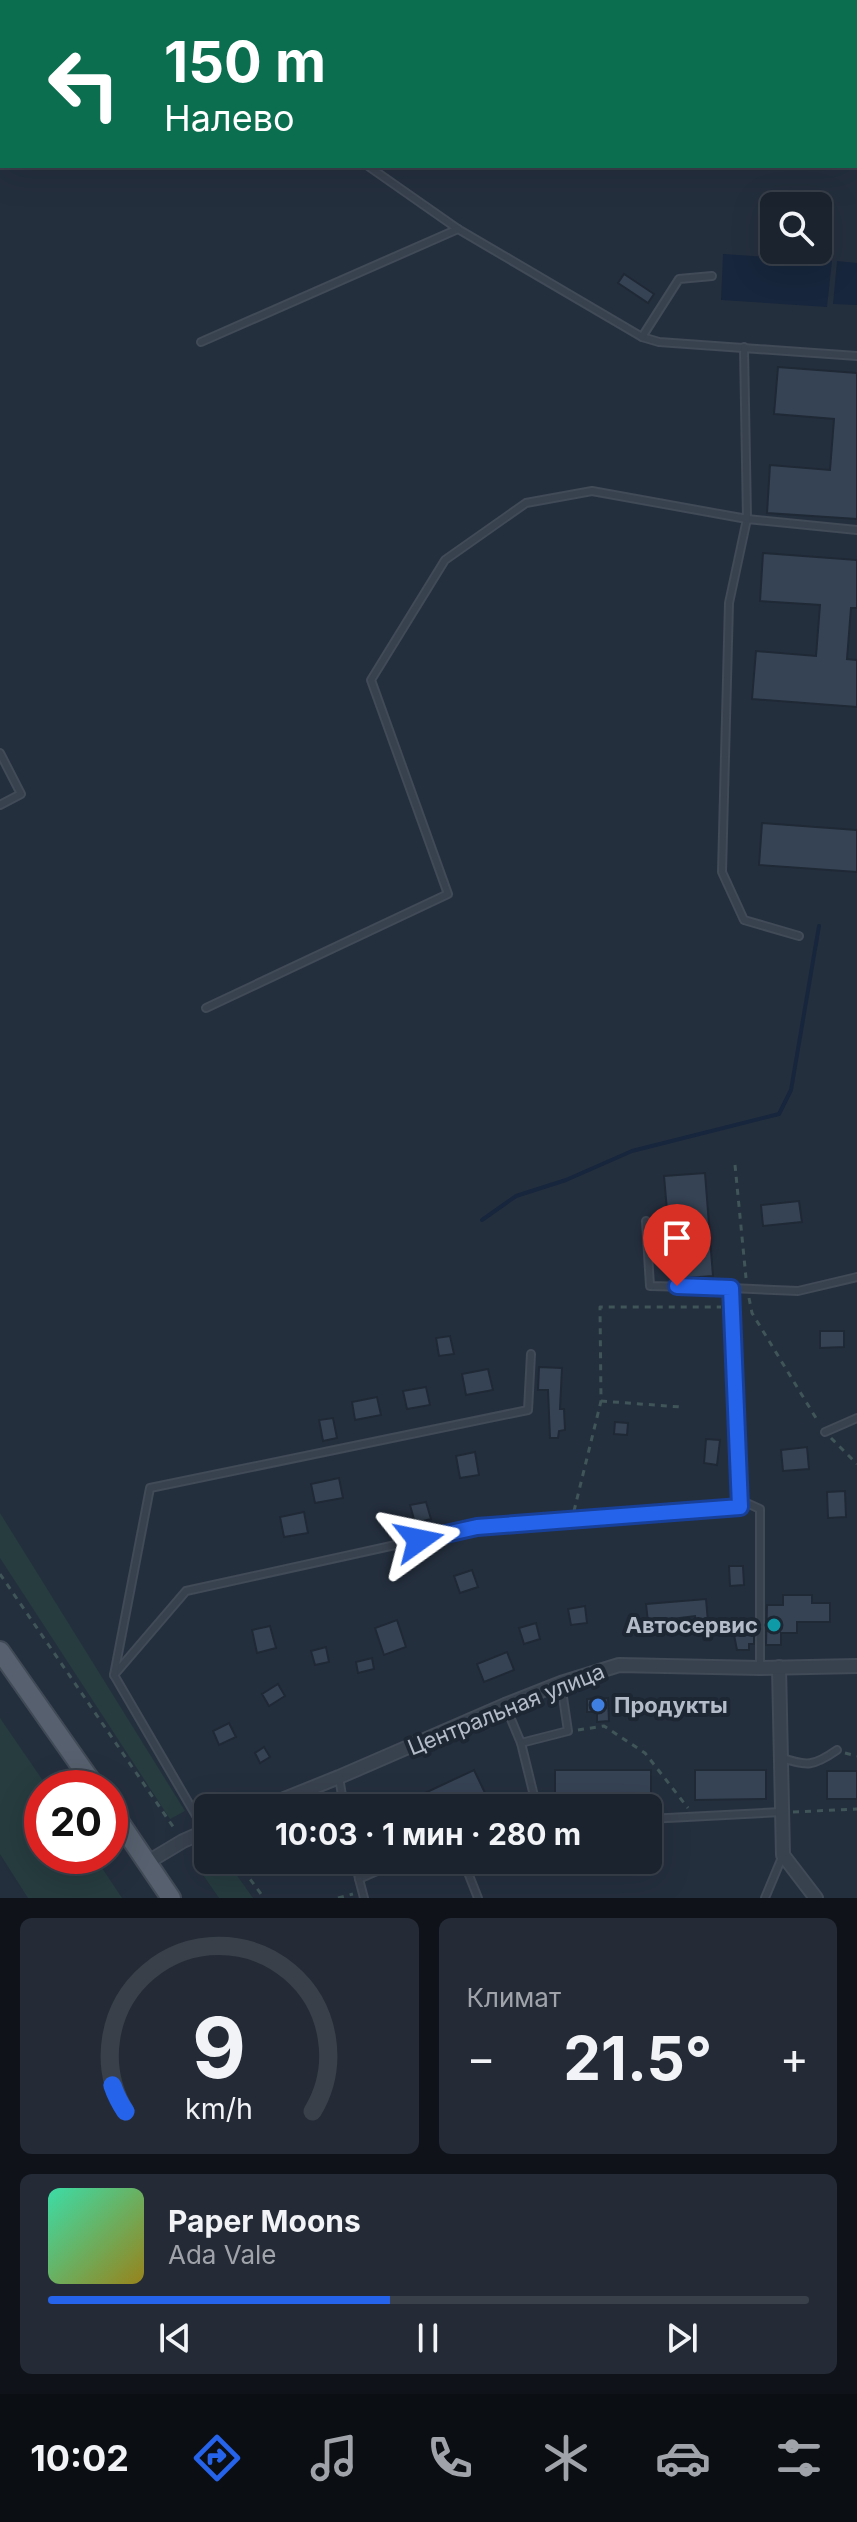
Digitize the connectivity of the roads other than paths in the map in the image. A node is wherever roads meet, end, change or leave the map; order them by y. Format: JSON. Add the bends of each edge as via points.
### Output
{"nodes":[{"id":1,"x":371,"y":168,"type":"edge"},
{"id":2,"x":458,"y":229,"type":"junction"},
{"id":3,"x":712,"y":276,"type":"dead end"},
{"id":4,"x":642,"y":337,"type":"junction"},
{"id":5,"x":201,"y":342,"type":"dead end"},
{"id":6,"x":744,"y":347,"type":"junction"},
{"id":7,"x":857,"y":356,"type":"edge"},
{"id":8,"x":747,"y":519,"type":"junction"},
{"id":9,"x":857,"y":530,"type":"edge"},
{"id":10,"x":0,"y":753,"type":"edge"},
{"id":11,"x":0,"y":805,"type":"edge"},
{"id":12,"x":799,"y":936,"type":"dead end"},
{"id":13,"x":206,"y":1008,"type":"dead end"},
{"id":14,"x":646,"y":1221,"type":"dead end"},
{"id":15,"x":857,"y":1277,"type":"edge"},
{"id":16,"x":731,"y":1288,"type":"junction"},
{"id":17,"x":531,"y":1354,"type":"dead end"},
{"id":18,"x":857,"y":1418,"type":"edge"},
{"id":19,"x":825,"y":1432,"type":"road end"},
{"id":20,"x":740,"y":1500,"type":"junction"},
{"id":21,"x":3,"y":1661,"type":"edge"},
{"id":22,"x":857,"y":1666,"type":"edge"},
{"id":23,"x":779,"y":1667,"type":"junction"},
{"id":24,"x":760,"y":1668,"type":"junction"},
{"id":25,"x":114,"y":1675,"type":"junction"},
{"id":26,"x":561,"y":1683,"type":"junction"},
{"id":27,"x":505,"y":1705,"type":"junction"},
{"id":28,"x":521,"y":1743,"type":"junction"},
{"id":29,"x":837,"y":1750,"type":"dead end"},
{"id":30,"x":780,"y":1757,"type":"junction"},
{"id":31,"x":83,"y":1770,"type":"edge"},
{"id":32,"x":339,"y":1777,"type":"junction"},
{"id":33,"x":297,"y":1794,"type":"edge"},
{"id":34,"x":342,"y":1794,"type":"edge"},
{"id":35,"x":533,"y":1794,"type":"edge"},
{"id":36,"x":194,"y":1808,"type":"edge"},
{"id":37,"x":781,"y":1812,"type":"junction"},
{"id":38,"x":662,"y":1818,"type":"edge"},
{"id":39,"x":128,"y":1834,"type":"edge"},
{"id":40,"x":194,"y":1836,"type":"edge"},
{"id":41,"x":783,"y":1855,"type":"junction"},
{"id":42,"x":148,"y":1862,"type":"junction"},
{"id":43,"x":358,"y":1874,"type":"edge"},
{"id":44,"x":370,"y":1874,"type":"edge"},
{"id":45,"x":469,"y":1874,"type":"edge"},
{"id":46,"x":359,"y":1879,"type":"junction"},
{"id":47,"x":363,"y":1895,"type":"edge"},
{"id":48,"x":171,"y":1898,"type":"edge"},
{"id":49,"x":478,"y":1898,"type":"edge"},
{"id":50,"x":765,"y":1898,"type":"edge"},
{"id":51,"x":816,"y":1898,"type":"edge"}],
"edges":[{"from":1,"to":2,"type":"lane"},
{"from":2,"to":4,"type":"lane"},
{"from":2,"to":5,"type":"lane"},
{"from":3,"to":4,"type":"lane","via":[[679,279]]},
{"from":4,"to":6,"type":"lane"},
{"from":6,"to":7,"type":"lane"},
{"from":6,"to":8,"type":"lane"},
{"from":8,"to":9,"type":"lane"},
{"from":8,"to":12,"type":"lane","via":[[729,603],[722,872],[744,920]]},
{"from":8,"to":13,"type":"lane","via":[[592,491],[526,503],[445,560],[371,680],[448,894]]},
{"from":10,"to":11,"type":"lane","via":[[21,794]]},
{"from":14,"to":16,"type":"lane","via":[[650,1286]]},
{"from":15,"to":16,"type":"lane","via":[[798,1291]]},
{"from":16,"to":20,"type":"lane"},
{"from":17,"to":25,"type":"lane","via":[[528,1410],[150,1488]]},
{"from":18,"to":19,"type":"lane"},
{"from":20,"to":24,"type":"lane","via":[[760,1509]]},
{"from":20,"to":25,"type":"lane","via":[[740,1507],[477,1527],[186,1591]]},
{"from":21,"to":31,"type":"main road"},
{"from":22,"to":23,"type":"street","name":"Центральная улица"},
{"from":23,"to":24,"type":"street","name":"Центральная улица"},
{"from":23,"to":30,"type":"street"},
{"from":24,"to":26,"type":"street","name":"Центральная улица","via":[[619,1665]]},
{"from":25,"to":36,"type":"lane"},
{"from":26,"to":27,"type":"street","name":"Центральная улица"},
{"from":26,"to":28,"type":"lane","via":[[568,1731]]},
{"from":27,"to":28,"type":"lane"},
{"from":27,"to":32,"type":"street","name":"Центральная улица"},
{"from":28,"to":35,"type":"lane"},
{"from":29,"to":30,"type":"lane","via":[[817,1764]]},
{"from":30,"to":37,"type":"street"},
{"from":32,"to":33,"type":"street","name":"Центральная улица"},
{"from":32,"to":34,"type":"lane"},
{"from":37,"to":38,"type":"lane"},
{"from":37,"to":41,"type":"street"},
{"from":39,"to":42,"type":"main road"},
{"from":40,"to":42,"type":"street"},
{"from":41,"to":50,"type":"lane"},
{"from":41,"to":51,"type":"street"},
{"from":42,"to":48,"type":"main road"},
{"from":43,"to":46,"type":"lane"},
{"from":44,"to":46,"type":"lane"},
{"from":45,"to":49,"type":"lane"},
{"from":46,"to":47,"type":"lane"}]}
